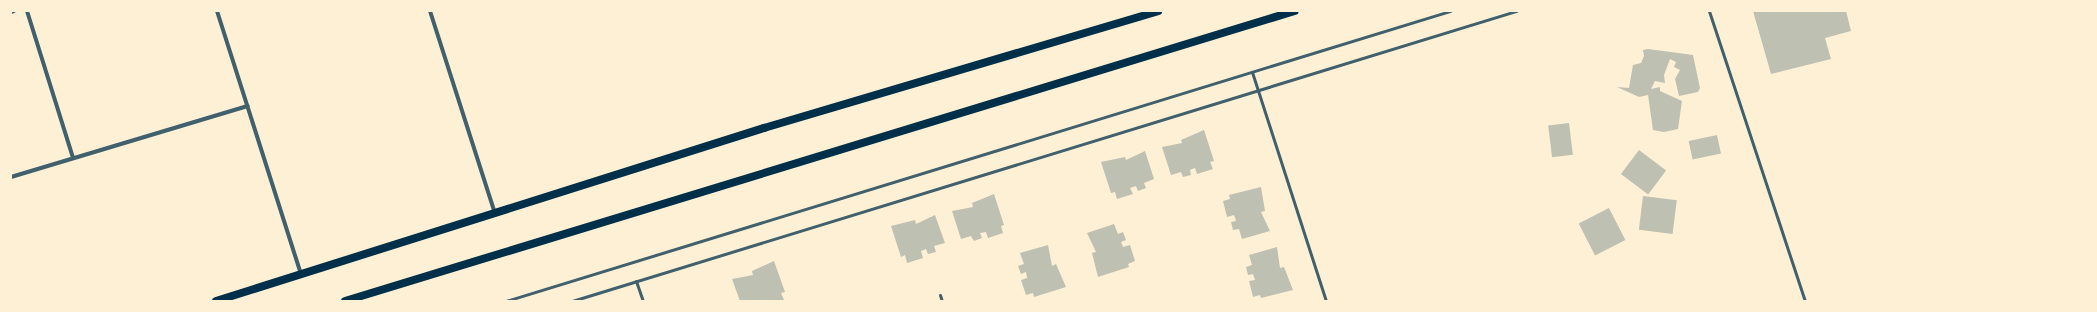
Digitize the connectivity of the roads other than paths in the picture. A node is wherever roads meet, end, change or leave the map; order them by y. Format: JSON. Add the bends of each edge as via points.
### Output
{"nodes":[{"id":1,"x":14,"y":11,"type":"edge"},
{"id":2,"x":27,"y":11,"type":"edge"},
{"id":3,"x":218,"y":11,"type":"edge"},
{"id":4,"x":430,"y":11,"type":"edge"},
{"id":5,"x":1158,"y":11,"type":"edge"},
{"id":6,"x":1295,"y":11,"type":"edge"},
{"id":7,"x":1450,"y":11,"type":"edge"},
{"id":8,"x":1516,"y":11,"type":"edge"},
{"id":9,"x":1709,"y":11,"type":"edge"},
{"id":10,"x":11,"y":12,"type":"edge"},
{"id":11,"x":1252,"y":72,"type":"junction"},
{"id":12,"x":1258,"y":90,"type":"junction"},
{"id":13,"x":248,"y":106,"type":"junction"},
{"id":14,"x":73,"y":158,"type":"junction"},
{"id":15,"x":11,"y":177,"type":"edge"},
{"id":16,"x":495,"y":213,"type":"junction"},
{"id":17,"x":301,"y":274,"type":"junction"},
{"id":18,"x":636,"y":281,"type":"junction"},
{"id":19,"x":940,"y":295,"type":"dead end"},
{"id":20,"x":216,"y":301,"type":"edge"},
{"id":21,"x":345,"y":301,"type":"edge"},
{"id":22,"x":506,"y":301,"type":"edge"},
{"id":23,"x":572,"y":301,"type":"edge"},
{"id":24,"x":642,"y":301,"type":"edge"},
{"id":25,"x":942,"y":301,"type":"edge"},
{"id":26,"x":1326,"y":301,"type":"edge"},
{"id":27,"x":1805,"y":301,"type":"edge"}],
"edges":[{"from":1,"to":10,"type":"street"},
{"from":2,"to":14,"type":"street"},
{"from":3,"to":13,"type":"street"},
{"from":4,"to":16,"type":"street"},
{"from":5,"to":16,"type":"main road","via":[[764,128]]},
{"from":6,"to":21,"type":"main road"},
{"from":7,"to":11,"type":"lane"},
{"from":8,"to":12,"type":"lane"},
{"from":9,"to":27,"type":"lane"},
{"from":11,"to":12,"type":"lane"},
{"from":11,"to":22,"type":"lane"},
{"from":12,"to":18,"type":"lane"},
{"from":12,"to":26,"type":"lane"},
{"from":13,"to":14,"type":"street"},
{"from":13,"to":17,"type":"street"},
{"from":14,"to":15,"type":"street"},
{"from":16,"to":17,"type":"main road"},
{"from":17,"to":20,"type":"main road"},
{"from":18,"to":23,"type":"lane"},
{"from":18,"to":24,"type":"lane"},
{"from":19,"to":25,"type":"lane"}]}
